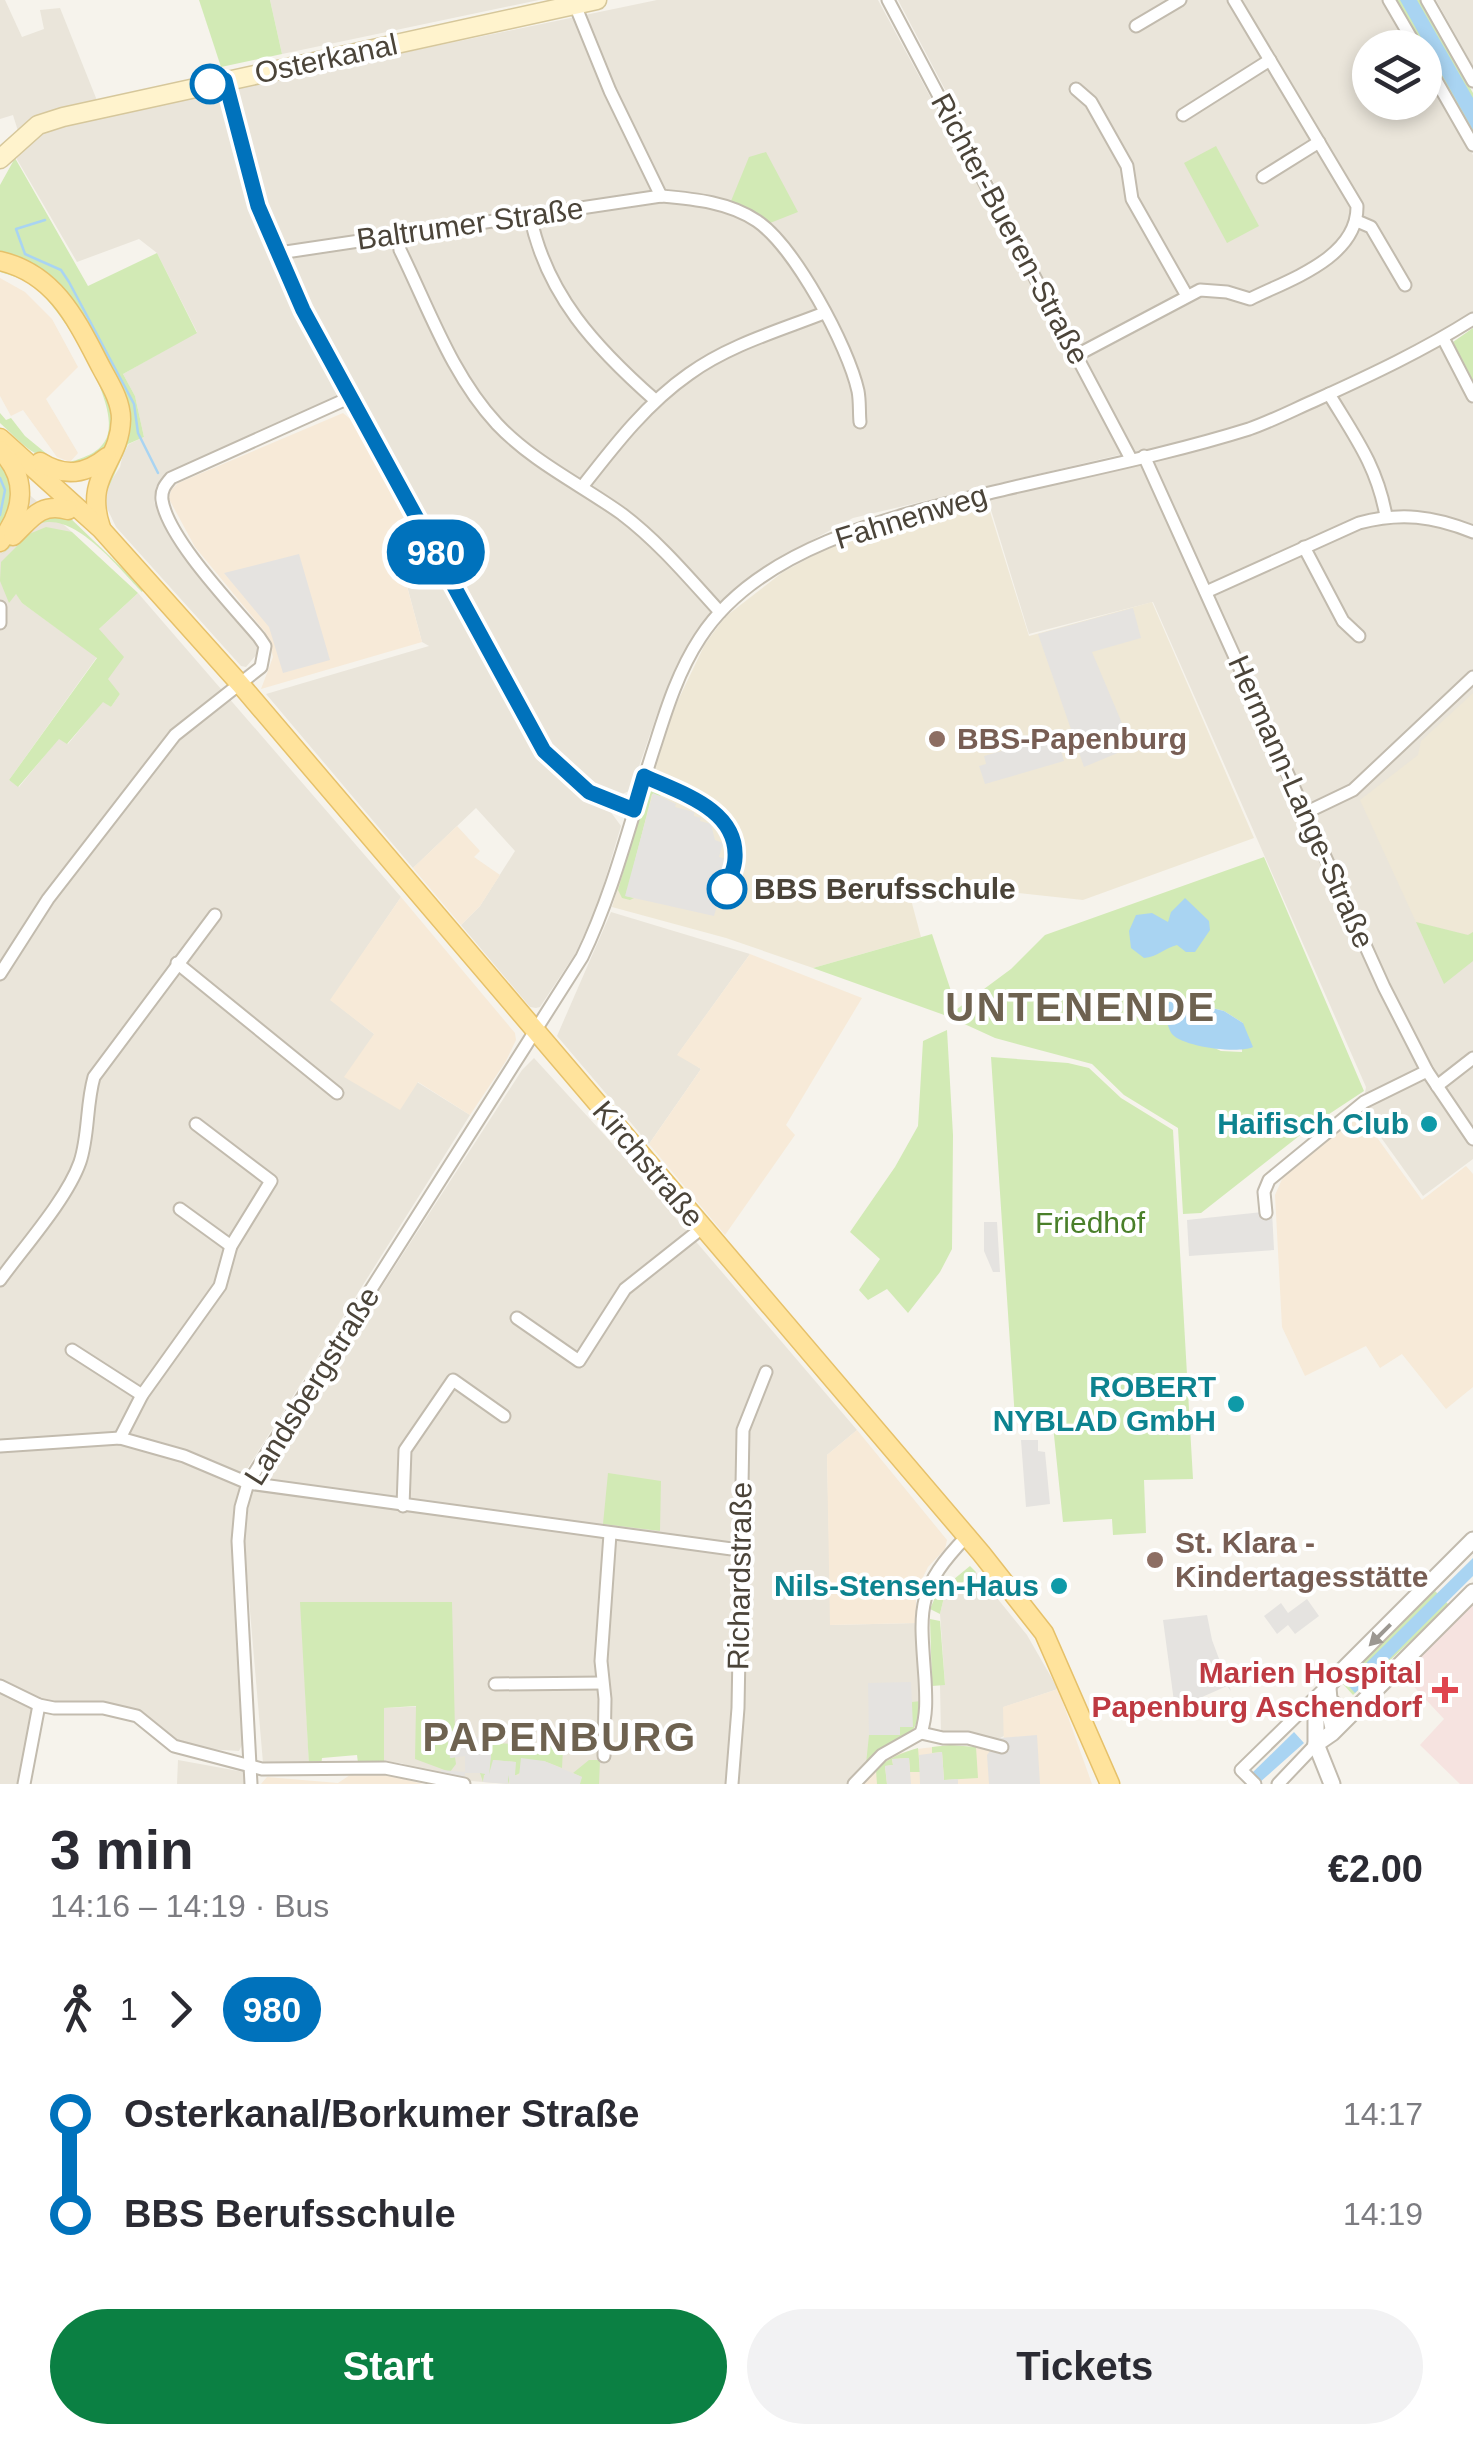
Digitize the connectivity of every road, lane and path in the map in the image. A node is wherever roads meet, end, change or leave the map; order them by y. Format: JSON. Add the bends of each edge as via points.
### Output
{"nodes":[{"id":1,"x":598,"y":0,"type":"edge"},
{"id":2,"x":888,"y":0,"type":"edge"},
{"id":3,"x":1180,"y":0,"type":"edge"},
{"id":4,"x":1234,"y":0,"type":"edge"},
{"id":5,"x":1389,"y":0,"type":"edge"},
{"id":6,"x":1427,"y":0,"type":"edge"},
{"id":7,"x":575,"y":5,"type":"junction"},
{"id":8,"x":1136,"y":26,"type":"dead end"},
{"id":9,"x":1406,"y":30,"type":"edge"},
{"id":10,"x":1270,"y":60,"type":"junction"},
{"id":11,"x":225,"y":80,"type":"junction"},
{"id":12,"x":1473,"y":80,"type":"edge"},
{"id":13,"x":1076,"y":90,"type":"dead end"},
{"id":14,"x":1442,"y":91,"type":"edge"},
{"id":15,"x":1182,"y":114,"type":"dead end"},
{"id":16,"x":1319,"y":142,"type":"junction"},
{"id":17,"x":1473,"y":145,"type":"edge"},
{"id":18,"x":2,"y":159,"type":"edge"},
{"id":19,"x":1263,"y":177,"type":"dead end"},
{"id":20,"x":661,"y":196,"type":"junction"},
{"id":21,"x":530,"y":215,"type":"junction"},
{"id":22,"x":1357,"y":220,"type":"junction"},
{"id":23,"x":398,"y":234,"type":"junction"},
{"id":24,"x":278,"y":253,"type":"junction"},
{"id":25,"x":0,"y":261,"type":"edge"},
{"id":26,"x":1405,"y":285,"type":"dead end"},
{"id":27,"x":1186,"y":296,"type":"junction"},
{"id":28,"x":824,"y":312,"type":"junction"},
{"id":29,"x":1473,"y":319,"type":"edge"},
{"id":30,"x":1443,"y":338,"type":"junction"},
{"id":31,"x":1077,"y":355,"type":"junction"},
{"id":32,"x":1329,"y":394,"type":"junction"},
{"id":33,"x":1473,"y":396,"type":"edge"},
{"id":34,"x":351,"y":397,"type":"junction"},
{"id":35,"x":656,"y":400,"type":"junction"},
{"id":36,"x":860,"y":422,"type":"dead end"},
{"id":37,"x":2,"y":443,"type":"edge"},
{"id":38,"x":111,"y":453,"type":"junction"},
{"id":39,"x":22,"y":454,"type":"junction"},
{"id":40,"x":1138,"y":458,"type":"junction"},
{"id":41,"x":582,"y":487,"type":"junction"},
{"id":42,"x":68,"y":510,"type":"junction"},
{"id":43,"x":1386,"y":516,"type":"junction"},
{"id":44,"x":101,"y":529,"type":"junction"},
{"id":45,"x":1473,"y":532,"type":"edge"},
{"id":46,"x":0,"y":543,"type":"edge"},
{"id":47,"x":1304,"y":548,"type":"junction"},
{"id":48,"x":140,"y":575,"type":"junction"},
{"id":49,"x":1206,"y":592,"type":"junction"},
{"id":50,"x":0,"y":606,"type":"edge"},
{"id":51,"x":720,"y":612,"type":"junction"},
{"id":52,"x":0,"y":623,"type":"edge"},
{"id":53,"x":1358,"y":636,"type":"dead end"},
{"id":54,"x":1473,"y":677,"type":"edge"},
{"id":55,"x":240,"y":684,"type":"junction"},
{"id":56,"x":634,"y":810,"type":"junction"},
{"id":57,"x":1306,"y":813,"type":"junction"},
{"id":58,"x":215,"y":915,"type":"dead end"},
{"id":59,"x":177,"y":963,"type":"junction"},
{"id":60,"x":0,"y":974,"type":"edge"},
{"id":61,"x":535,"y":1031,"type":"junction"},
{"id":62,"x":1473,"y":1058,"type":"edge"},
{"id":63,"x":1427,"y":1071,"type":"junction"},
{"id":64,"x":1436,"y":1086,"type":"junction"},
{"id":65,"x":336,"y":1093,"type":"dead end"},
{"id":66,"x":196,"y":1124,"type":"dead end"},
{"id":67,"x":1473,"y":1140,"type":"edge"},
{"id":68,"x":180,"y":1209,"type":"dead end"},
{"id":69,"x":1266,"y":1213,"type":"dead end"},
{"id":70,"x":702,"y":1228,"type":"junction"},
{"id":71,"x":230,"y":1246,"type":"junction"},
{"id":72,"x":0,"y":1280,"type":"edge"},
{"id":73,"x":517,"y":1318,"type":"dead end"},
{"id":74,"x":72,"y":1350,"type":"dead end"},
{"id":75,"x":766,"y":1372,"type":"dead end"},
{"id":76,"x":142,"y":1395,"type":"junction"},
{"id":77,"x":504,"y":1416,"type":"dead end"},
{"id":78,"x":120,"y":1438,"type":"junction"},
{"id":79,"x":0,"y":1446,"type":"edge"},
{"id":80,"x":248,"y":1483,"type":"junction"},
{"id":81,"x":403,"y":1506,"type":"junction"},
{"id":82,"x":610,"y":1534,"type":"junction"},
{"id":83,"x":966,"y":1537,"type":"junction"},
{"id":84,"x":1473,"y":1540,"type":"edge"},
{"id":85,"x":739,"y":1550,"type":"junction"},
{"id":86,"x":1473,"y":1592,"type":"edge"},
{"id":87,"x":602,"y":1682,"type":"junction"},
{"id":88,"x":495,"y":1684,"type":"dead end"},
{"id":89,"x":1330,"y":1684,"type":"junction"},
{"id":90,"x":0,"y":1686,"type":"edge"},
{"id":91,"x":1316,"y":1704,"type":"junction"},
{"id":92,"x":39,"y":1705,"type":"junction"},
{"id":93,"x":1358,"y":1707,"type":"junction"},
{"id":94,"x":921,"y":1733,"type":"junction"},
{"id":95,"x":1332,"y":1733,"type":"junction"},
{"id":96,"x":1316,"y":1744,"type":"junction"},
{"id":97,"x":1002,"y":1747,"type":"dead end"},
{"id":98,"x":604,"y":1756,"type":"dead end"},
{"id":99,"x":252,"y":1766,"type":"junction"},
{"id":100,"x":1331,"y":1782,"type":"edge"},
{"id":101,"x":24,"y":1784,"type":"edge"},
{"id":102,"x":252,"y":1784,"type":"edge"},
{"id":103,"x":464,"y":1784,"type":"edge"},
{"id":104,"x":732,"y":1784,"type":"edge"},
{"id":105,"x":854,"y":1784,"type":"edge"},
{"id":106,"x":1110,"y":1784,"type":"edge"},
{"id":107,"x":1256,"y":1784,"type":"edge"},
{"id":108,"x":1278,"y":1784,"type":"edge"}],
"edges":[{"from":1,"to":7,"type":"main road","name":"Osterkanal"},
{"from":2,"to":31,"type":"street","name":"Richter-Bueren-Straße"},
{"from":3,"to":8,"type":"street"},
{"from":4,"to":10,"type":"street"},
{"from":5,"to":9,"type":"street"},
{"from":6,"to":12,"type":"street"},
{"from":7,"to":11,"type":"main road","name":"Osterkanal"},
{"from":7,"to":20,"type":"street"},
{"from":10,"to":15,"type":"street"},
{"from":10,"to":16,"type":"street"},
{"from":11,"to":18,"type":"main road","name":"Osterkanal","via":[[38,125]]},
{"from":11,"to":24,"type":"street","via":[[258,206]]},
{"from":13,"to":27,"type":"street","via":[[1091,102],[1127,166],[1132,198]]},
{"from":14,"to":17,"type":"street"},
{"from":16,"to":19,"type":"street"},
{"from":16,"to":22,"type":"street","via":[[1356,206]]},
{"from":20,"to":21,"type":"street","name":"Baltrumer Straße"},
{"from":20,"to":28,"type":"street","name":"Baltrumer Straße","via":[[724,206],[758,222],[790,254]]},
{"from":21,"to":23,"type":"street","name":"Baltrumer Straße"},
{"from":21,"to":35,"type":"street","via":[[558,289],[590,338]]},
{"from":22,"to":26,"type":"street","via":[[1371,227]]},
{"from":22,"to":27,"type":"street","via":[[1330,258],[1250,300],[1212,290]]},
{"from":23,"to":24,"type":"street","name":"Baltrumer Straße"},
{"from":23,"to":41,"type":"street","via":[[472,394],[526,451]]},
{"from":24,"to":34,"type":"street"},
{"from":25,"to":38,"type":"main road","via":[[33,273],[75,317],[122,414]]},
{"from":27,"to":31,"type":"street"},
{"from":28,"to":35,"type":"street","via":[[740,345]]},
{"from":28,"to":36,"type":"street","name":"Baltrumer Straße","via":[[858,392]]},
{"from":29,"to":30,"type":"street","name":"Fahnenweg"},
{"from":30,"to":32,"type":"street","name":"Fahnenweg"},
{"from":30,"to":33,"type":"street"},
{"from":31,"to":40,"type":"street","name":"Richter-Bueren-Straße"},
{"from":32,"to":40,"type":"street","name":"Fahnenweg","via":[[1254,427]]},
{"from":32,"to":43,"type":"street","via":[[1374,468]]},
{"from":34,"to":55,"type":"street","via":[[164,486],[162,502],[187,550],[265,646],[261,667]]},
{"from":34,"to":56,"type":"street","via":[[544,751],[589,792]]},
{"from":35,"to":41,"type":"street"},
{"from":37,"to":39,"type":"main road","name":"Kirchstraße"},
{"from":37,"to":42,"type":"main road","name":"Kirchstraße"},
{"from":37,"to":46,"type":"main road","via":[[20,478],[20,505]]},
{"from":38,"to":39,"type":"main road","via":[[68,473]]},
{"from":38,"to":44,"type":"main road","via":[[94,495]]},
{"from":39,"to":44,"type":"main road","name":"Kirchstraße"},
{"from":40,"to":49,"type":"street","name":"Hermann-Lange-Straße"},
{"from":40,"to":51,"type":"street","name":"Fahnenweg","via":[[882,520],[780,566]]},
{"from":41,"to":51,"type":"street","via":[[647,535]]},
{"from":42,"to":46,"type":"main road","via":[[39,510]]},
{"from":42,"to":48,"type":"main road","name":"Kirchstraße"},
{"from":43,"to":45,"type":"street","via":[[1418,515]]},
{"from":43,"to":47,"type":"street"},
{"from":44,"to":48,"type":"main road","name":"Kirchstraße"},
{"from":47,"to":49,"type":"street"},
{"from":47,"to":53,"type":"street"},
{"from":48,"to":55,"type":"main road","name":"Kirchstraße"},
{"from":49,"to":57,"type":"street","name":"Hermann-Lange-Straße"},
{"from":50,"to":52,"type":"street"},
{"from":51,"to":56,"type":"street","name":"Fahnenweg","via":[[682,668]]},
{"from":54,"to":57,"type":"street","via":[[1352,790]]},
{"from":55,"to":60,"type":"street","via":[[175,735],[48,899]]},
{"from":55,"to":61,"type":"main road","name":"Kirchstraße"},
{"from":56,"to":61,"type":"street","name":"Fahnenweg","via":[[596,928]]},
{"from":57,"to":63,"type":"street","name":"Hermann-Lange-Straße"},
{"from":58,"to":59,"type":"street"},
{"from":59,"to":65,"type":"street"},
{"from":59,"to":72,"type":"street","via":[[94,1077],[78,1168]]},
{"from":61,"to":70,"type":"main road","name":"Kirchstraße"},
{"from":61,"to":80,"type":"street","name":"Landsbergstraße"},
{"from":62,"to":64,"type":"street"},
{"from":63,"to":64,"type":"street","name":"Hermann-Lange-Straße"},
{"from":63,"to":69,"type":"street","via":[[1364,1102],[1269,1180]]},
{"from":64,"to":67,"type":"street","name":"Hermann-Lange-Straße"},
{"from":66,"to":71,"type":"street","via":[[272,1181]]},
{"from":68,"to":71,"type":"street"},
{"from":70,"to":73,"type":"street","via":[[625,1289],[579,1361]]},
{"from":70,"to":83,"type":"main road","name":"Kirchstraße"},
{"from":71,"to":76,"type":"street","via":[[220,1286]]},
{"from":74,"to":76,"type":"street"},
{"from":75,"to":85,"type":"street","name":"Richardstraße","via":[[743,1430]]},
{"from":76,"to":78,"type":"street"},
{"from":77,"to":81,"type":"street","via":[[453,1380],[406,1450]]},
{"from":78,"to":79,"type":"street"},
{"from":78,"to":80,"type":"street"},
{"from":80,"to":81,"type":"street"},
{"from":80,"to":99,"type":"street","name":"Landsbergstraße","via":[[238,1541]]},
{"from":81,"to":82,"type":"street"},
{"from":82,"to":85,"type":"street"},
{"from":82,"to":87,"type":"street"},
{"from":83,"to":94,"type":"street","via":[[928,1584],[921,1607]]},
{"from":83,"to":106,"type":"main road","name":"Kirchstraße","via":[[1044,1633]]},
{"from":84,"to":89,"type":"street","one_way":true},
{"from":85,"to":104,"type":"street","name":"Richardstraße"},
{"from":86,"to":93,"type":"street"},
{"from":87,"to":88,"type":"street"},
{"from":87,"to":98,"type":"street"},
{"from":89,"to":91,"type":"street"},
{"from":89,"to":93,"type":"street","via":[[1338,1707]]},
{"from":90,"to":92,"type":"street"},
{"from":91,"to":95,"type":"street","via":[[1332,1721]]},
{"from":91,"to":96,"type":"street"},
{"from":91,"to":107,"type":"street","via":[[1241,1770]]},
{"from":92,"to":99,"type":"street","via":[[137,1716],[174,1746]]},
{"from":92,"to":101,"type":"street"},
{"from":93,"to":95,"type":"street"},
{"from":94,"to":97,"type":"street"},
{"from":94,"to":105,"type":"street","via":[[882,1755]]},
{"from":95,"to":96,"type":"street"},
{"from":95,"to":100,"type":"street"},
{"from":96,"to":100,"type":"street"},
{"from":96,"to":108,"type":"street"},
{"from":99,"to":102,"type":"street","name":"Landsbergstraße"},
{"from":99,"to":103,"type":"street","via":[[385,1768]]}]}
